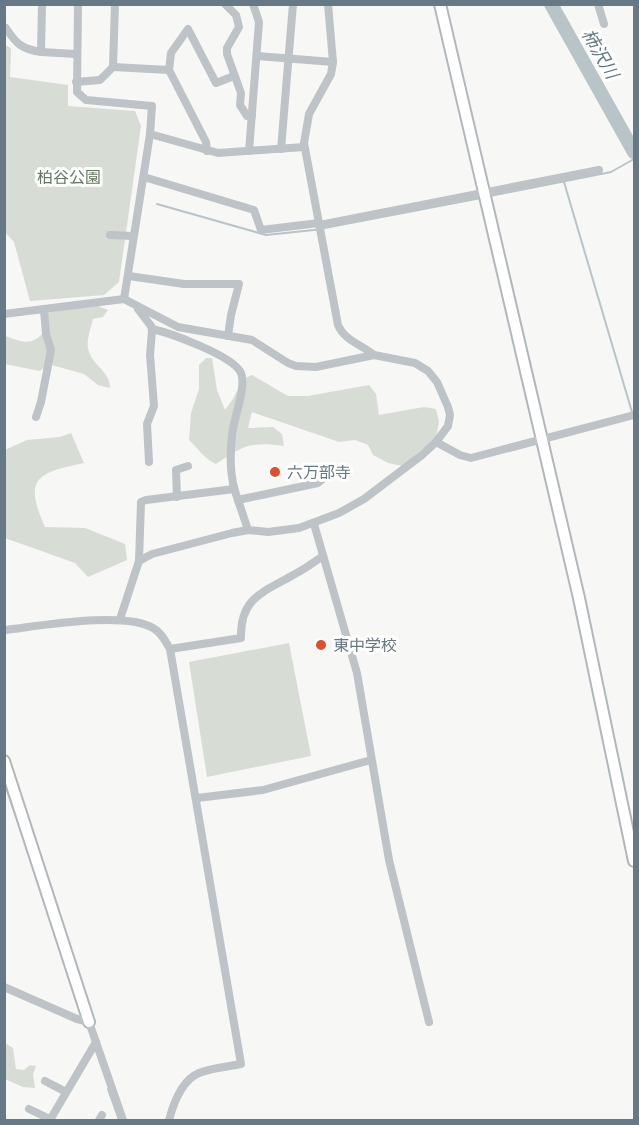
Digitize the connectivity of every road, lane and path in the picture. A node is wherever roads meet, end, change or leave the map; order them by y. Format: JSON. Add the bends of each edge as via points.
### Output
{"nodes":[{"id":1,"x":42,"y":4,"type":"edge"},
{"id":2,"x":78,"y":4,"type":"edge"},
{"id":3,"x":115,"y":4,"type":"edge"},
{"id":4,"x":225,"y":4,"type":"edge"},
{"id":5,"x":253,"y":4,"type":"edge"},
{"id":6,"x":293,"y":4,"type":"edge"},
{"id":7,"x":328,"y":4,"type":"edge"},
{"id":8,"x":440,"y":4,"type":"edge"},
{"id":9,"x":598,"y":4,"type":"edge"},
{"id":10,"x":604,"y":24,"type":"dead end"},
{"id":11,"x":6,"y":28,"type":"edge"},
{"id":12,"x":41,"y":52,"type":"junction"},
{"id":13,"x":76,"y":54,"type":"junction"},
{"id":14,"x":257,"y":56,"type":"junction"},
{"id":15,"x":288,"y":59,"type":"junction"},
{"id":16,"x":333,"y":62,"type":"junction"},
{"id":17,"x":113,"y":67,"type":"junction"},
{"id":18,"x":169,"y":70,"type":"junction"},
{"id":19,"x":234,"y":76,"type":"junction"},
{"id":20,"x":76,"y":82,"type":"junction"},
{"id":21,"x":252,"y":115,"type":"junction"},
{"id":22,"x":150,"y":134,"type":"junction"},
{"id":23,"x":304,"y":147,"type":"junction"},
{"id":24,"x":281,"y":149,"type":"junction"},
{"id":25,"x":207,"y":151,"type":"junction"},
{"id":26,"x":249,"y":151,"type":"junction"},
{"id":27,"x":599,"y":170,"type":"dead end"},
{"id":28,"x":144,"y":177,"type":"junction"},
{"id":29,"x":485,"y":193,"type":"junction"},
{"id":30,"x":319,"y":224,"type":"junction"},
{"id":31,"x":110,"y":235,"type":"dead end"},
{"id":32,"x":133,"y":236,"type":"junction"},
{"id":33,"x":129,"y":276,"type":"junction"},
{"id":34,"x":124,"y":299,"type":"junction"},
{"id":35,"x":135,"y":305,"type":"junction"},
{"id":36,"x":44,"y":310,"type":"junction"},
{"id":37,"x":4,"y":314,"type":"edge"},
{"id":38,"x":152,"y":329,"type":"junction"},
{"id":39,"x":228,"y":336,"type":"junction"},
{"id":40,"x":374,"y":355,"type":"junction"},
{"id":41,"x":634,"y":415,"type":"edge"},
{"id":42,"x":36,"y":417,"type":"dead end"},
{"id":43,"x":541,"y":439,"type":"junction"},
{"id":44,"x":436,"y":442,"type":"junction"},
{"id":45,"x":149,"y":462,"type":"dead end"},
{"id":46,"x":188,"y":466,"type":"dead end"},
{"id":47,"x":325,"y":472,"type":"dead end"},
{"id":48,"x":234,"y":489,"type":"junction"},
{"id":49,"x":177,"y":497,"type":"junction"},
{"id":50,"x":238,"y":500,"type":"junction"},
{"id":51,"x":314,"y":524,"type":"junction"},
{"id":52,"x":248,"y":530,"type":"junction"},
{"id":53,"x":323,"y":556,"type":"junction"},
{"id":54,"x":139,"y":561,"type":"junction"},
{"id":55,"x":120,"y":619,"type":"junction"},
{"id":56,"x":4,"y":630,"type":"edge"},
{"id":57,"x":170,"y":649,"type":"junction"},
{"id":58,"x":371,"y":760,"type":"junction"},
{"id":59,"x":4,"y":761,"type":"edge"},
{"id":60,"x":196,"y":798,"type":"junction"},
{"id":61,"x":634,"y":861,"type":"edge"},
{"id":62,"x":4,"y":987,"type":"edge"},
{"id":63,"x":89,"y":1022,"type":"junction"},
{"id":64,"x":429,"y":1022,"type":"dead end"},
{"id":65,"x":96,"y":1042,"type":"junction"},
{"id":66,"x":45,"y":1081,"type":"dead end"},
{"id":67,"x":66,"y":1092,"type":"junction"},
{"id":68,"x":29,"y":1109,"type":"dead end"},
{"id":69,"x":50,"y":1120,"type":"edge"},
{"id":70,"x":123,"y":1120,"type":"edge"},
{"id":71,"x":169,"y":1120,"type":"edge"}],
"edges":[{"from":1,"to":12,"type":"street"},
{"from":2,"to":13,"type":"street"},
{"from":3,"to":17,"type":"street"},
{"from":4,"to":19,"type":"street","via":[[236,15],[239,27],[226,51]]},
{"from":5,"to":14,"type":"street","via":[[259,16]]},
{"from":6,"to":15,"type":"street"},
{"from":7,"to":16,"type":"street"},
{"from":8,"to":29,"type":"street"},
{"from":9,"to":10,"type":"street"},
{"from":11,"to":12,"type":"street","via":[[15,43]]},
{"from":12,"to":13,"type":"street"},
{"from":13,"to":20,"type":"street"},
{"from":14,"to":15,"type":"street"},
{"from":14,"to":21,"type":"street"},
{"from":15,"to":16,"type":"street"},
{"from":15,"to":24,"type":"street"},
{"from":16,"to":23,"type":"street","via":[[331,74],[309,114]]},
{"from":17,"to":18,"type":"street"},
{"from":17,"to":20,"type":"street","via":[[100,80]]},
{"from":18,"to":19,"type":"street","via":[[170,55],[188,29],[216,83]]},
{"from":18,"to":25,"type":"street","via":[[203,135]]},
{"from":19,"to":21,"type":"street","via":[[241,93],[240,105],[247,116]]},
{"from":20,"to":22,"type":"street","via":[[77,92],[86,100],[152,106]]},
{"from":21,"to":26,"type":"street"},
{"from":22,"to":25,"type":"street"},
{"from":22,"to":28,"type":"street"},
{"from":23,"to":24,"type":"street"},
{"from":23,"to":30,"type":"street"},
{"from":24,"to":26,"type":"street"},
{"from":25,"to":26,"type":"street"},
{"from":27,"to":29,"type":"street"},
{"from":28,"to":30,"type":"street","via":[[254,210],[261,230]]},
{"from":28,"to":32,"type":"street"},
{"from":29,"to":30,"type":"street"},
{"from":29,"to":43,"type":"street"},
{"from":30,"to":40,"type":"street","via":[[340,331]]},
{"from":31,"to":32,"type":"street"},
{"from":32,"to":33,"type":"street"},
{"from":33,"to":34,"type":"street"},
{"from":33,"to":39,"type":"street","via":[[184,284],[239,284]]},
{"from":34,"to":35,"type":"street"},
{"from":34,"to":36,"type":"street"},
{"from":35,"to":38,"type":"street"},
{"from":35,"to":39,"type":"street","via":[[178,327]]},
{"from":36,"to":37,"type":"street"},
{"from":36,"to":42,"type":"street","via":[[51,350]]},
{"from":38,"to":45,"type":"street","via":[[154,406],[147,424]]},
{"from":38,"to":48,"type":"street","via":[[218,355],[236,365],[242,374],[232,434]]},
{"from":39,"to":40,"type":"street","via":[[252,340],[288,363],[306,368]]},
{"from":40,"to":44,"type":"street","via":[[415,363],[434,377],[450,415],[448,426]]},
{"from":41,"to":43,"type":"street"},
{"from":43,"to":44,"type":"street","via":[[471,458]]},
{"from":43,"to":61,"type":"street"},
{"from":44,"to":51,"type":"street","via":[[369,496]]},
{"from":46,"to":49,"type":"street","via":[[176,470]]},
{"from":47,"to":50,"type":"street","via":[[318,483]]},
{"from":48,"to":49,"type":"street"},
{"from":48,"to":50,"type":"street"},
{"from":49,"to":54,"type":"street","via":[[141,502]]},
{"from":50,"to":52,"type":"street"},
{"from":51,"to":52,"type":"street","via":[[286,530]]},
{"from":51,"to":53,"type":"street"},
{"from":52,"to":54,"type":"street","via":[[152,554]]},
{"from":53,"to":57,"type":"street","via":[[261,592],[246,607],[242,638]]},
{"from":53,"to":58,"type":"street","via":[[357,674]]},
{"from":54,"to":55,"type":"street"},
{"from":55,"to":56,"type":"street"},
{"from":55,"to":57,"type":"street","via":[[154,628]]},
{"from":57,"to":60,"type":"street"},
{"from":58,"to":60,"type":"street","via":[[263,790]]},
{"from":58,"to":64,"type":"street","via":[[389,860]]},
{"from":59,"to":63,"type":"street"},
{"from":60,"to":71,"type":"street","via":[[241,1064],[189,1079]]},
{"from":62,"to":63,"type":"street"},
{"from":63,"to":65,"type":"street"},
{"from":65,"to":67,"type":"street"},
{"from":65,"to":70,"type":"street"},
{"from":66,"to":67,"type":"street"},
{"from":67,"to":69,"type":"street"},
{"from":68,"to":69,"type":"street"}]}
